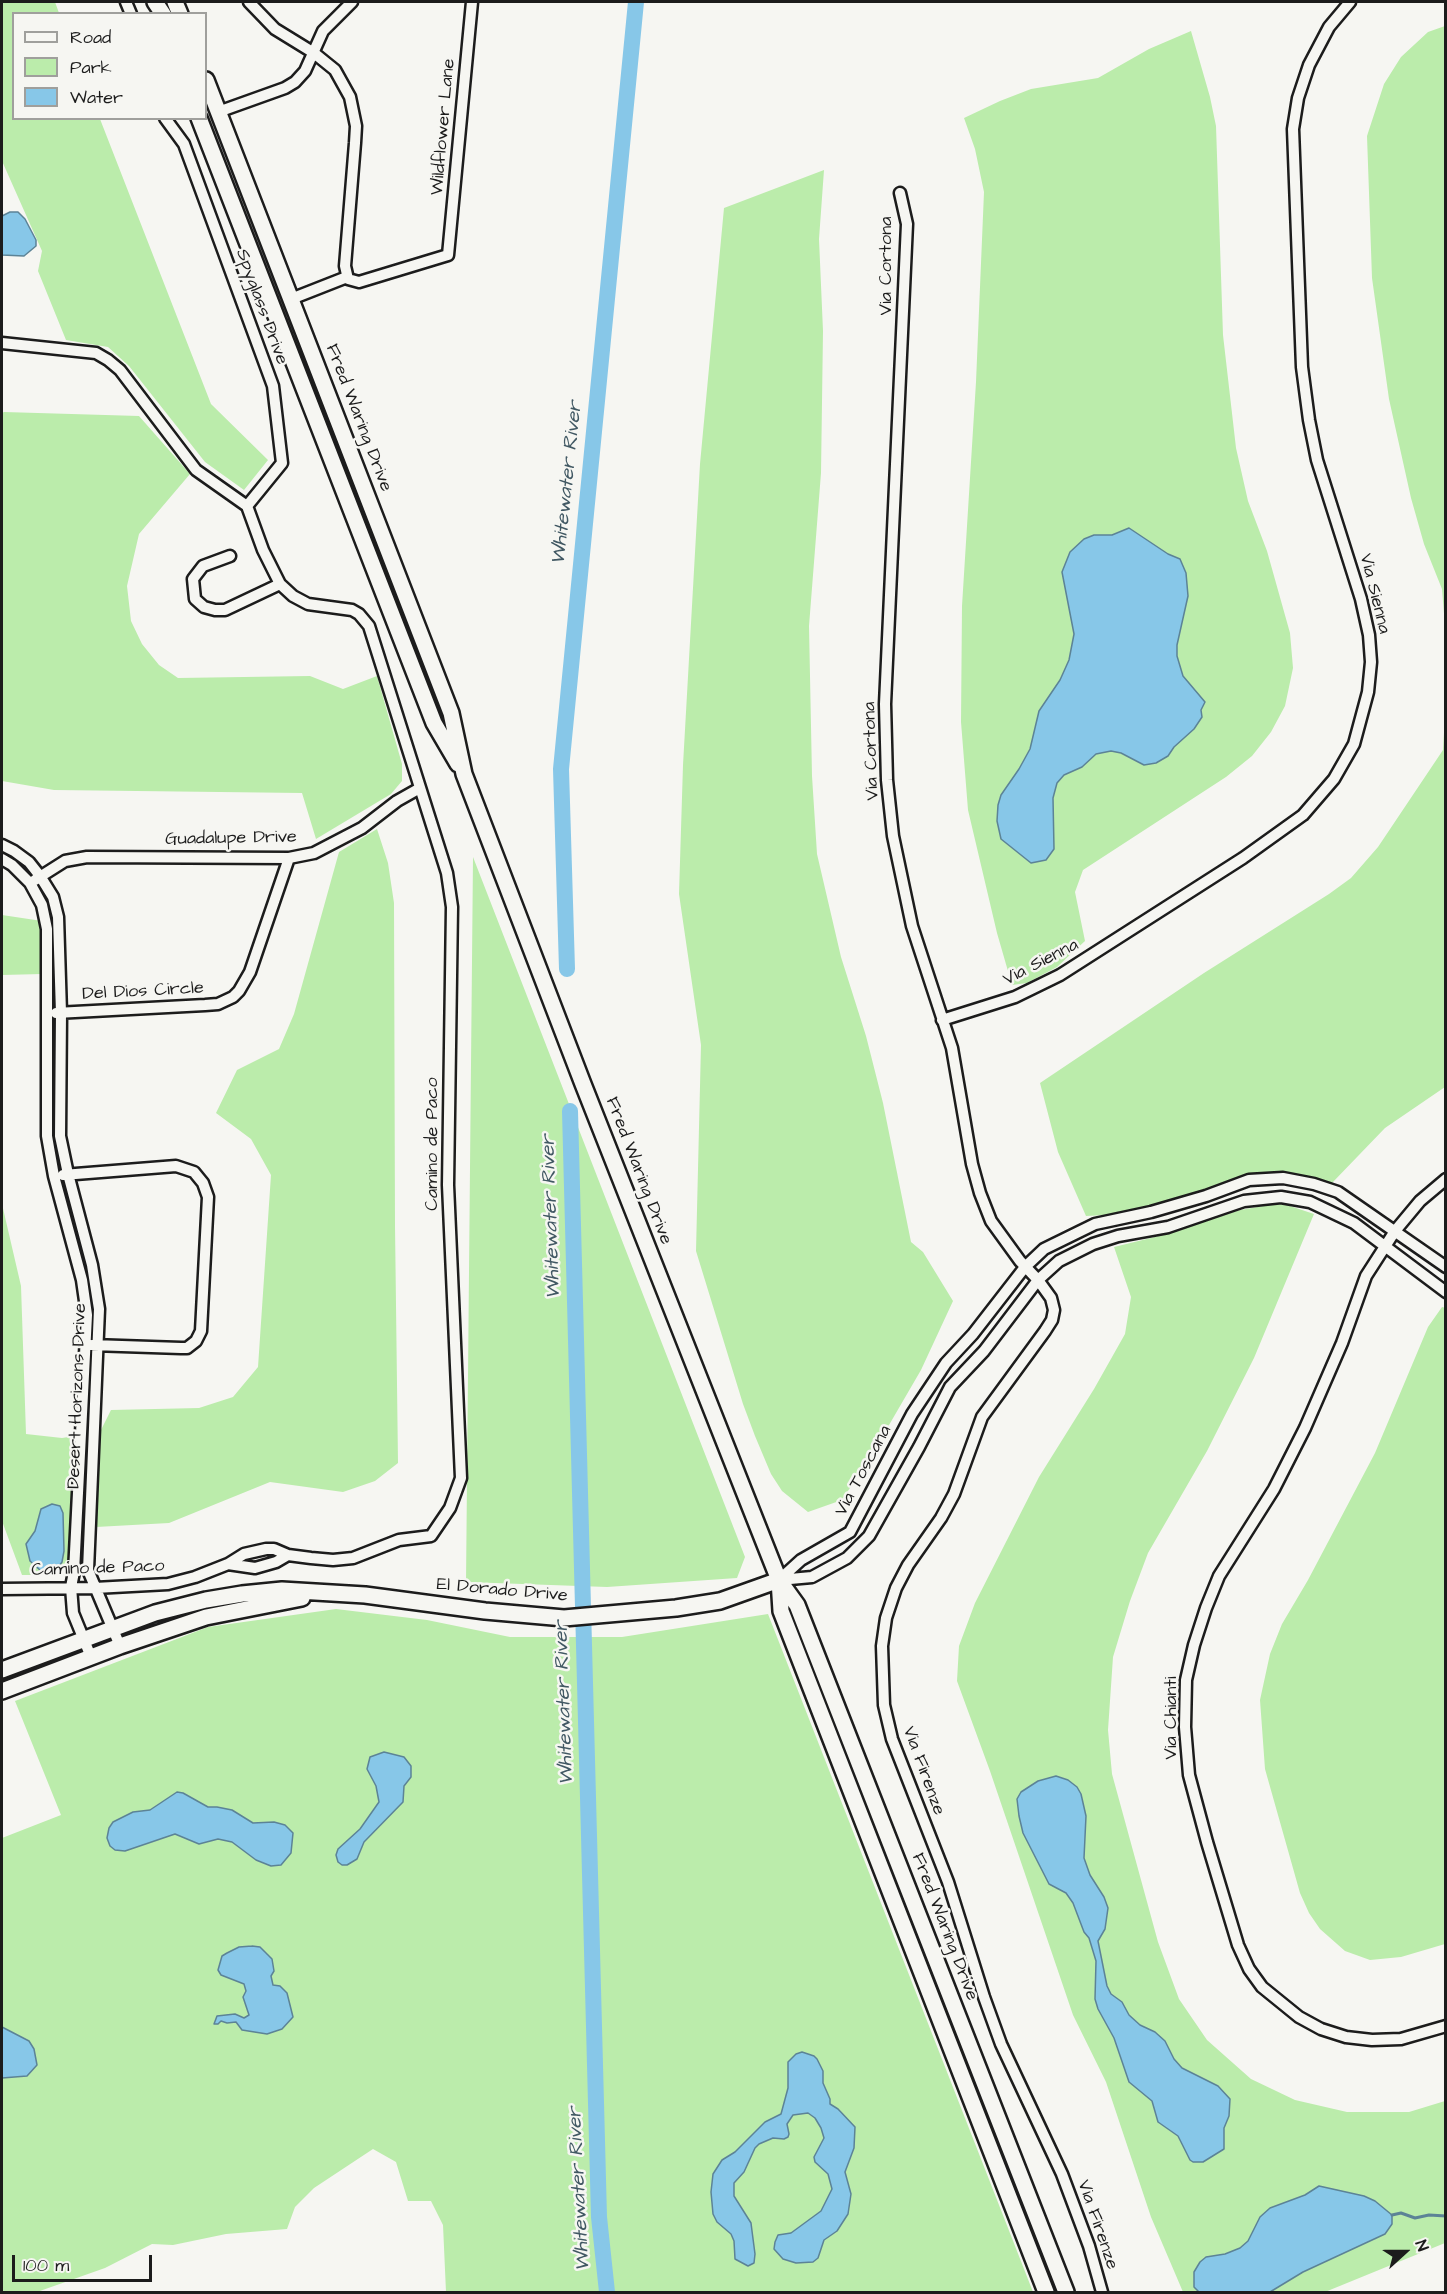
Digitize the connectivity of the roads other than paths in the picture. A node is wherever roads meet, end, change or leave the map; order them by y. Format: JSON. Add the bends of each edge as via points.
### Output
{"nodes":[{"id":1,"x":249,"y":2,"type":"edge"},
{"id":2,"x":352,"y":2,"type":"edge"},
{"id":3,"x":472,"y":2,"type":"edge"},
{"id":4,"x":1350,"y":2,"type":"edge"},
{"id":5,"x":314,"y":52,"type":"junction"},
{"id":6,"x":207,"y":85,"type":"edge"},
{"id":7,"x":212,"y":108,"type":"edge"},
{"id":8,"x":166,"y":120,"type":"edge"},
{"id":9,"x":200,"y":120,"type":"edge"},
{"id":10,"x":900,"y":193,"type":"dead end"},
{"id":11,"x":251,"y":253,"type":"junction"},
{"id":12,"x":348,"y":278,"type":"junction"},
{"id":13,"x":291,"y":299,"type":"junction"},
{"id":14,"x":2,"y":343,"type":"edge"},
{"id":15,"x":320,"y":376,"type":"junction"},
{"id":16,"x":247,"y":506,"type":"junction"},
{"id":17,"x":230,"y":556,"type":"dead end"},
{"id":18,"x":280,"y":584,"type":"junction"},
{"id":19,"x":464,"y":774,"type":"junction"},
{"id":20,"x":420,"y":788,"type":"junction"},
{"id":21,"x":2,"y":845,"type":"edge"},
{"id":22,"x":289,"y":858,"type":"junction"},
{"id":23,"x":2,"y":859,"type":"edge"},
{"id":24,"x":40,"y":876,"type":"junction"},
{"id":25,"x":30,"y":883,"type":"junction"},
{"id":26,"x":61,"y":1013,"type":"junction"},
{"id":27,"x":47,"y":1014,"type":"junction"},
{"id":28,"x":942,"y":1020,"type":"junction"},
{"id":29,"x":68,"y":1174,"type":"junction"},
{"id":30,"x":54,"y":1176,"type":"junction"},
{"id":31,"x":1446,"y":1179,"type":"edge"},
{"id":32,"x":1395,"y":1231,"type":"junction"},
{"id":33,"x":1384,"y":1246,"type":"junction"},
{"id":34,"x":1025,"y":1267,"type":"junction"},
{"id":35,"x":1446,"y":1268,"type":"edge"},
{"id":36,"x":1038,"y":1280,"type":"junction"},
{"id":37,"x":1446,"y":1292,"type":"edge"},
{"id":38,"x":92,"y":1345,"type":"junction"},
{"id":39,"x":288,"y":1555,"type":"junction"},
{"id":40,"x":228,"y":1564,"type":"junction"},
{"id":41,"x":779,"y":1580,"type":"junction"},
{"id":42,"x":71,"y":1587,"type":"junction"},
{"id":43,"x":94,"y":1588,"type":"junction"},
{"id":44,"x":2,"y":1589,"type":"edge"},
{"id":45,"x":326,"y":1594,"type":"junction"},
{"id":46,"x":112,"y":1628,"type":"junction"},
{"id":47,"x":83,"y":1639,"type":"junction"},
{"id":48,"x":120,"y":1646,"type":"junction"},
{"id":49,"x":91,"y":1657,"type":"junction"},
{"id":50,"x":2,"y":1670,"type":"edge"},
{"id":51,"x":2,"y":1691,"type":"edge"},
{"id":52,"x":1446,"y":2026,"type":"edge"},
{"id":53,"x":1046,"y":2292,"type":"edge"},
{"id":54,"x":1066,"y":2292,"type":"edge"},
{"id":55,"x":1102,"y":2292,"type":"edge"}],
"edges":[{"from":1,"to":5,"type":"street","via":[[275,29]]},
{"from":2,"to":5,"type":"street","via":[[323,31]]},
{"from":3,"to":12,"type":"street","name":"Wildflower Lane","via":[[448,255],[359,282]]},
{"from":4,"to":28,"type":"street","name":"Via Sienna","via":[[1329,27],[1309,65],[1293,129],[1302,368],[1309,420],[1317,460],[1369,635],[1368,692],[1354,744],[1334,779],[1303,815],[1252,852],[1060,975],[1025,993]]},
{"from":5,"to":7,"type":"street","via":[[305,71],[285,88]]},
{"from":5,"to":12,"type":"street","via":[[344,84],[353,109],[355,143],[345,266]]},
{"from":6,"to":7,"type":"main road","name":"Fred Waring Drive"},
{"from":7,"to":13,"type":"main road","name":"Fred Waring Drive"},
{"from":8,"to":16,"type":"street","name":"Spyglass Drive","via":[[184,144],[273,386],[282,463]]},
{"from":9,"to":11,"type":"main road","name":"Fred Waring Drive"},
{"from":10,"to":28,"type":"street","name":"Via Cortona","via":[[907,224],[885,704],[887,780],[893,836],[910,917]]},
{"from":11,"to":15,"type":"main road","via":[[275,285],[309,372]]},
{"from":11,"to":19,"type":"main road","name":"Fred Waring Drive","via":[[434,723]]},
{"from":12,"to":13,"type":"street"},
{"from":13,"to":15,"type":"main road","name":"Fred Waring Drive"},
{"from":14,"to":16,"type":"street","via":[[96,353],[108,360],[120,370],[196,470]]},
{"from":15,"to":19,"type":"main road","name":"Fred Waring Drive","via":[[451,713]]},
{"from":16,"to":18,"type":"street"},
{"from":17,"to":18,"type":"street","via":[[203,566],[193,579],[195,599],[204,607],[225,610]]},
{"from":18,"to":20,"type":"street","name":"Camino de Paco","via":[[302,602],[345,608],[358,614],[373,634]]},
{"from":19,"to":41,"type":"main road","name":"Fred Waring Drive"},
{"from":20,"to":22,"type":"street","name":"Guadalupe Drive","via":[[362,828],[314,853]]},
{"from":20,"to":39,"type":"street","name":"Camino de Paco","via":[[447,873],[452,907],[448,1185],[461,1478],[450,1508],[431,1536],[399,1540],[353,1558]]},
{"from":21,"to":24,"type":"street","name":"Desert Horizons Drive","via":[[29,862]]},
{"from":22,"to":24,"type":"street","name":"Guadalupe Drive","via":[[87,856],[65,861]]},
{"from":22,"to":26,"type":"street","name":"Del Dios Circle","via":[[250,972],[233,997],[218,1004]]},
{"from":23,"to":25,"type":"street","name":"Desert Horizons Drive"},
{"from":24,"to":25,"type":"street","name":"Guadalupe Drive"},
{"from":24,"to":26,"type":"street","name":"Desert Horizons Drive","via":[[53,897],[58,917]]},
{"from":25,"to":27,"type":"street","name":"Desert Horizons Drive","via":[[42,905],[48,929]]},
{"from":26,"to":27,"type":"street","name":"Del Dios Circle"},
{"from":26,"to":29,"type":"street","name":"Desert Horizons Drive","via":[[60,1125]]},
{"from":27,"to":30,"type":"street","name":"Desert Horizons Drive","via":[[47,1137]]},
{"from":28,"to":34,"type":"street","name":"Via Cortona","via":[[952,1048],[980,1193],[992,1221]]},
{"from":29,"to":30,"type":"street"},
{"from":29,"to":38,"type":"street","name":"Desert Horizons Drive","via":[[98,1293]]},
{"from":29,"to":38,"type":"street","via":[[176,1166],[194,1172],[208,1197],[201,1331],[196,1341],[181,1348]]},
{"from":30,"to":38,"type":"street","name":"Desert Horizons Drive","via":[[86,1299]]},
{"from":31,"to":32,"type":"street","name":"Via Chianti","via":[[1420,1201]]},
{"from":32,"to":33,"type":"street","name":"Via Chianti"},
{"from":32,"to":34,"type":"street","name":"Via Toscana","via":[[1338,1192],[1283,1178],[1249,1180],[1151,1212],[1095,1224],[1044,1249]]},
{"from":32,"to":35,"type":"street","name":"Via Toscana"},
{"from":33,"to":36,"type":"street","name":"Via Toscana","via":[[1354,1223],[1310,1202],[1281,1197],[1244,1201],[1168,1227],[1093,1244],[1059,1261]]},
{"from":33,"to":37,"type":"street","name":"Via Toscana"},
{"from":33,"to":52,"type":"street","name":"Via Chianti","via":[[1366,1276],[1305,1428],[1274,1489],[1219,1576],[1186,1680],[1185,1727],[1189,1775],[1207,1842],[1238,1945],[1262,1987],[1299,2017],[1346,2037],[1401,2039]]},
{"from":34,"to":36,"type":"street","name":"Via Cortona"},
{"from":34,"to":41,"type":"street","name":"Via Toscana","via":[[946,1363],[912,1414],[850,1532],[801,1560]]},
{"from":36,"to":41,"type":"street","name":"Via Toscana","via":[[984,1351],[950,1387],[869,1536],[847,1558],[812,1577]]},
{"from":36,"to":55,"type":"street","name":"Via Firenze","via":[[1051,1298],[1052,1320],[982,1417],[954,1494],[896,1588],[886,1618],[882,1685],[892,1739],[948,1882],[1001,2044],[1062,2174]]},
{"from":38,"to":42,"type":"street","name":"Desert Horizons Drive"},
{"from":38,"to":43,"type":"street","name":"Desert Horizons Drive","via":[[88,1570]]},
{"from":39,"to":40,"type":"street","name":"Camino de Paco","via":[[255,1568]]},
{"from":39,"to":40,"type":"street","name":"Camino de Paco","via":[[274,1549],[253,1551]]},
{"from":40,"to":43,"type":"street","name":"Camino de Paco","via":[[168,1584]]},
{"from":41,"to":45,"type":"main road","name":"El Dorado Drive","via":[[720,1601],[564,1618]]},
{"from":41,"to":53,"type":"main road","name":"Fred Waring Drive","via":[[781,1611]]},
{"from":41,"to":54,"type":"main road","name":"Fred Waring Drive","via":[[797,1605]]},
{"from":42,"to":43,"type":"street","name":"Camino de Paco"},
{"from":42,"to":44,"type":"street","name":"Camino de Paco"},
{"from":42,"to":47,"type":"street","name":"Desert Horizons Drive","via":[[73,1612]]},
{"from":43,"to":46,"type":"street","name":"Desert Horizons Drive"},
{"from":45,"to":46,"type":"main road","name":"El Dorado Drive","via":[[282,1590],[242,1594],[178,1606]]},
{"from":45,"to":48,"type":"main road","name":"El Dorado Drive","via":[[206,1617]]},
{"from":46,"to":47,"type":"main road","name":"El Dorado Drive"},
{"from":46,"to":48,"type":"street","name":"Desert Horizons Drive"},
{"from":47,"to":49,"type":"street","name":"Desert Horizons Drive"},
{"from":47,"to":50,"type":"main road","name":"El Dorado Drive"},
{"from":48,"to":49,"type":"main road","name":"El Dorado Drive"},
{"from":49,"to":51,"type":"main road","name":"El Dorado Drive"}]}
